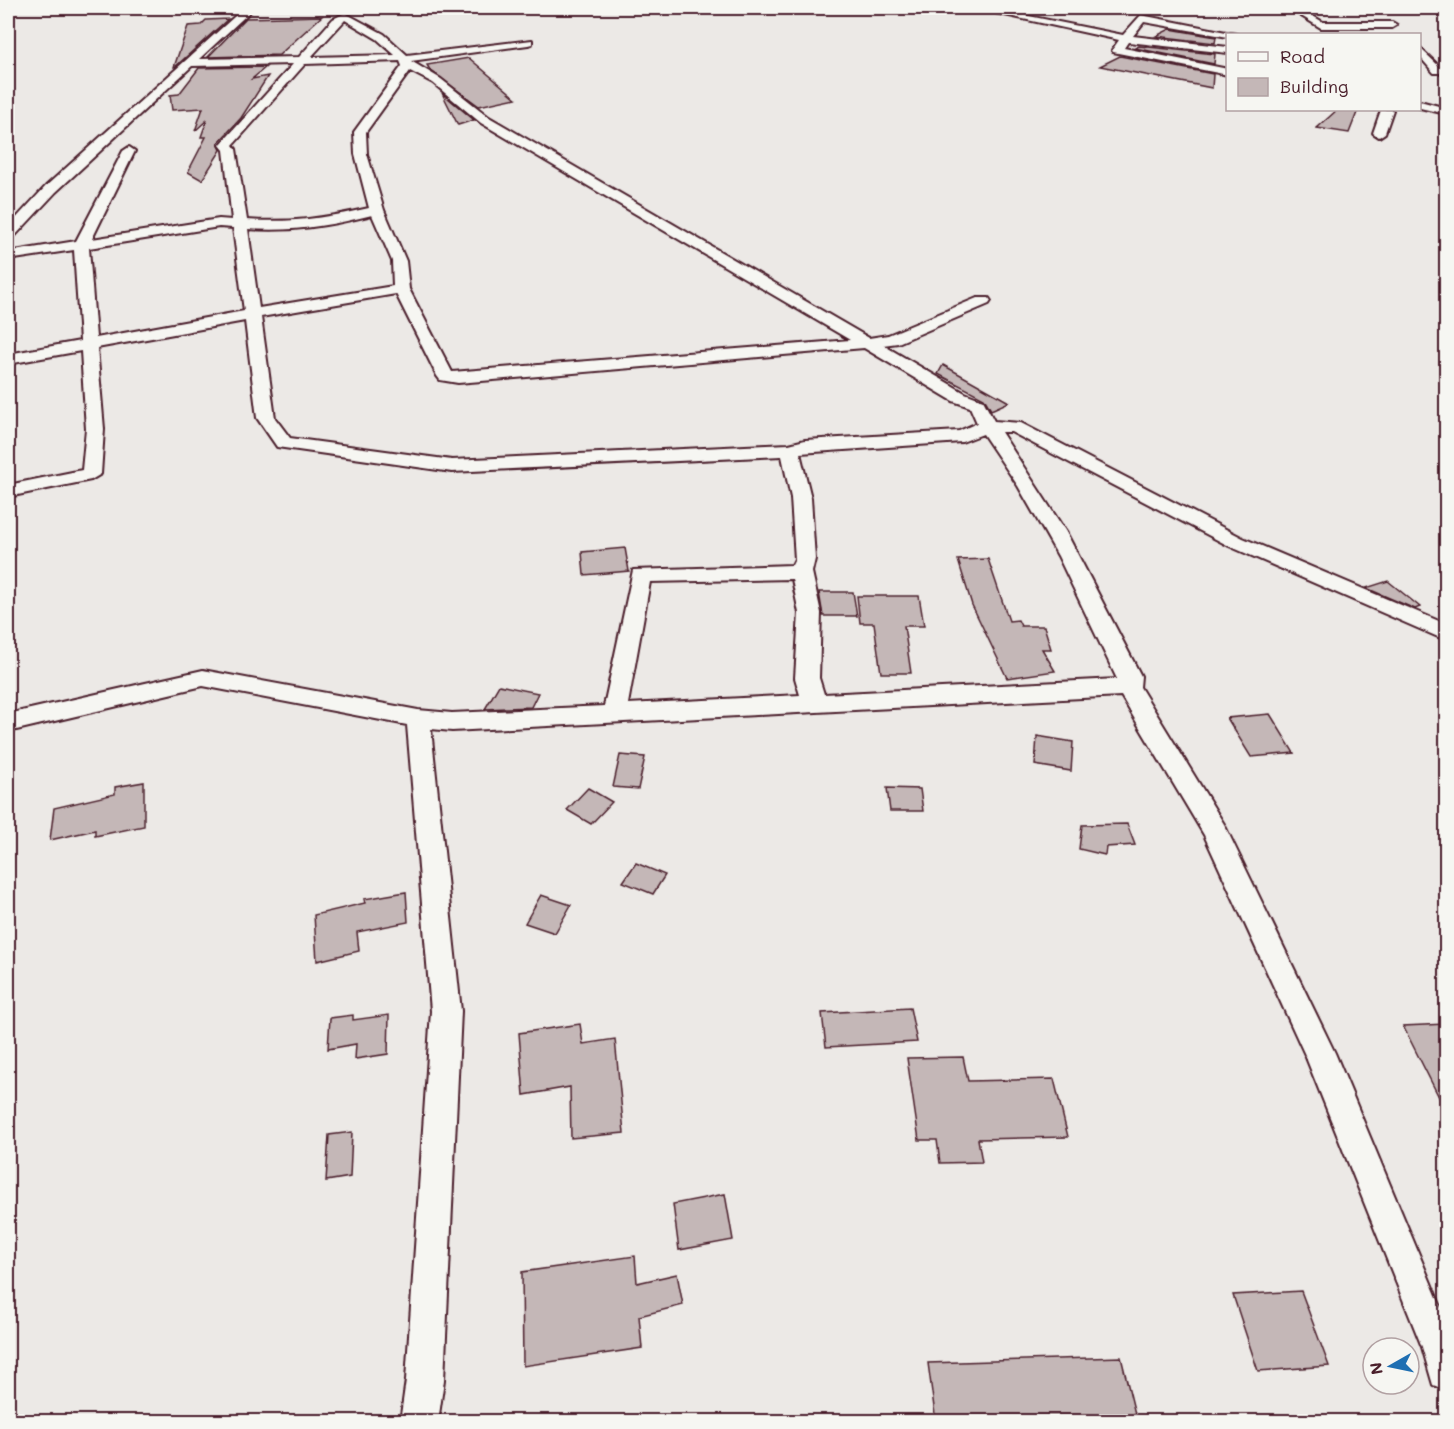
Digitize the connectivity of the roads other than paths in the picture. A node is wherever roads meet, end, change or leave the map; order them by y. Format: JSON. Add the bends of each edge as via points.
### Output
{"nodes":[{"id":1,"x":249,"y":8,"type":"edge"},
{"id":2,"x":977,"y":8,"type":"edge"},
{"id":3,"x":1009,"y":8,"type":"edge"},
{"id":4,"x":1293,"y":8,"type":"edge"},
{"id":5,"x":998,"y":13,"type":"junction"},
{"id":6,"x":1379,"y":14,"type":"dead end"},
{"id":7,"x":1321,"y":25,"type":"junction"},
{"id":8,"x":1392,"y":26,"type":"junction"},
{"id":9,"x":1226,"y":33,"type":"edge"},
{"id":10,"x":1332,"y":33,"type":"edge"},
{"id":11,"x":1401,"y":33,"type":"edge"},
{"id":12,"x":1127,"y":39,"type":"junction"},
{"id":13,"x":528,"y":42,"type":"dead end"},
{"id":14,"x":1226,"y":50,"type":"edge"},
{"id":15,"x":1421,"y":53,"type":"edge"},
{"id":16,"x":300,"y":62,"type":"junction"},
{"id":17,"x":407,"y":62,"type":"junction"},
{"id":18,"x":190,"y":63,"type":"junction"},
{"id":19,"x":1421,"y":69,"type":"edge"},
{"id":20,"x":1442,"y":71,"type":"edge"},
{"id":21,"x":1226,"y":72,"type":"edge"},
{"id":22,"x":1421,"y":105,"type":"edge"},
{"id":23,"x":1387,"y":111,"type":"edge"},
{"id":24,"x":1446,"y":111,"type":"edge"},
{"id":25,"x":1379,"y":133,"type":"dead end"},
{"id":26,"x":129,"y":151,"type":"dead end"},
{"id":27,"x":377,"y":210,"type":"junction"},
{"id":28,"x":241,"y":223,"type":"junction"},
{"id":29,"x":8,"y":235,"type":"edge"},
{"id":30,"x":81,"y":244,"type":"junction"},
{"id":31,"x":8,"y":256,"type":"edge"},
{"id":32,"x":401,"y":289,"type":"junction"},
{"id":33,"x":983,"y":301,"type":"dead end"},
{"id":34,"x":251,"y":315,"type":"junction"},
{"id":35,"x":866,"y":342,"type":"junction"},
{"id":36,"x":87,"y":345,"type":"junction"},
{"id":37,"x":8,"y":358,"type":"edge"},
{"id":38,"x":986,"y":426,"type":"junction"},
{"id":39,"x":790,"y":450,"type":"junction"},
{"id":40,"x":8,"y":490,"type":"edge"},
{"id":41,"x":801,"y":572,"type":"junction"},
{"id":42,"x":1446,"y":632,"type":"edge"},
{"id":43,"x":1128,"y":687,"type":"junction"},
{"id":44,"x":814,"y":702,"type":"junction"},
{"id":45,"x":614,"y":713,"type":"junction"},
{"id":46,"x":418,"y":719,"type":"junction"},
{"id":47,"x":8,"y":723,"type":"edge"},
{"id":48,"x":1444,"y":1355,"type":"edge"},
{"id":49,"x":419,"y":1422,"type":"edge"}],
"edges":[{"from":1,"to":18,"type":"street"},
{"from":2,"to":5,"type":"street"},
{"from":3,"to":5,"type":"street"},
{"from":4,"to":7,"type":"street"},
{"from":5,"to":12,"type":"street"},
{"from":6,"to":8,"type":"street"},
{"from":7,"to":8,"type":"street"},
{"from":7,"to":10,"type":"street"},
{"from":8,"to":11,"type":"street"},
{"from":9,"to":12,"type":"street","via":[[1138,15]]},
{"from":12,"to":14,"type":"street"},
{"from":12,"to":21,"type":"street","via":[[1117,50]]},
{"from":13,"to":17,"type":"street"},
{"from":15,"to":20,"type":"street"},
{"from":16,"to":17,"type":"street"},
{"from":16,"to":17,"type":"street","via":[[345,16],[374,32]]},
{"from":16,"to":18,"type":"street"},
{"from":16,"to":28,"type":"street","via":[[226,145],[230,148]]},
{"from":17,"to":27,"type":"street","via":[[360,132],[361,154]]},
{"from":17,"to":35,"type":"street","via":[[485,120]]},
{"from":18,"to":29,"type":"street","via":[[51,189]]},
{"from":19,"to":20,"type":"street"},
{"from":22,"to":24,"type":"street"},
{"from":23,"to":25,"type":"street"},
{"from":26,"to":30,"type":"street"},
{"from":27,"to":28,"type":"street","via":[[288,227]]},
{"from":27,"to":32,"type":"street","via":[[399,261]]},
{"from":28,"to":30,"type":"street","via":[[172,228]]},
{"from":28,"to":34,"type":"street"},
{"from":30,"to":31,"type":"street"},
{"from":30,"to":36,"type":"street"},
{"from":32,"to":34,"type":"street"},
{"from":32,"to":35,"type":"street","via":[[446,376],[458,378]]},
{"from":33,"to":35,"type":"street","via":[[892,339]]},
{"from":34,"to":36,"type":"street"},
{"from":34,"to":39,"type":"street","via":[[266,418],[284,443],[452,466]]},
{"from":35,"to":38,"type":"street","via":[[977,404]]},
{"from":36,"to":37,"type":"street"},
{"from":36,"to":40,"type":"street","via":[[95,429],[91,474]]},
{"from":38,"to":39,"type":"street","via":[[962,436]]},
{"from":38,"to":42,"type":"street","via":[[1015,427],[1236,542]]},
{"from":38,"to":43,"type":"street","via":[[1028,486],[1090,593],[1129,676]]},
{"from":39,"to":41,"type":"street","via":[[801,498],[805,559]]},
{"from":41,"to":44,"type":"street","via":[[810,613],[807,678]]},
{"from":41,"to":45,"type":"street","via":[[640,575]]},
{"from":43,"to":44,"type":"street"},
{"from":43,"to":48,"type":"street","via":[[1215,831],[1320,1053]]},
{"from":44,"to":45,"type":"street"},
{"from":45,"to":46,"type":"street","via":[[452,723]]},
{"from":46,"to":47,"type":"street","via":[[203,678]]},
{"from":46,"to":49,"type":"street","via":[[446,1011],[425,1380]]}]}
